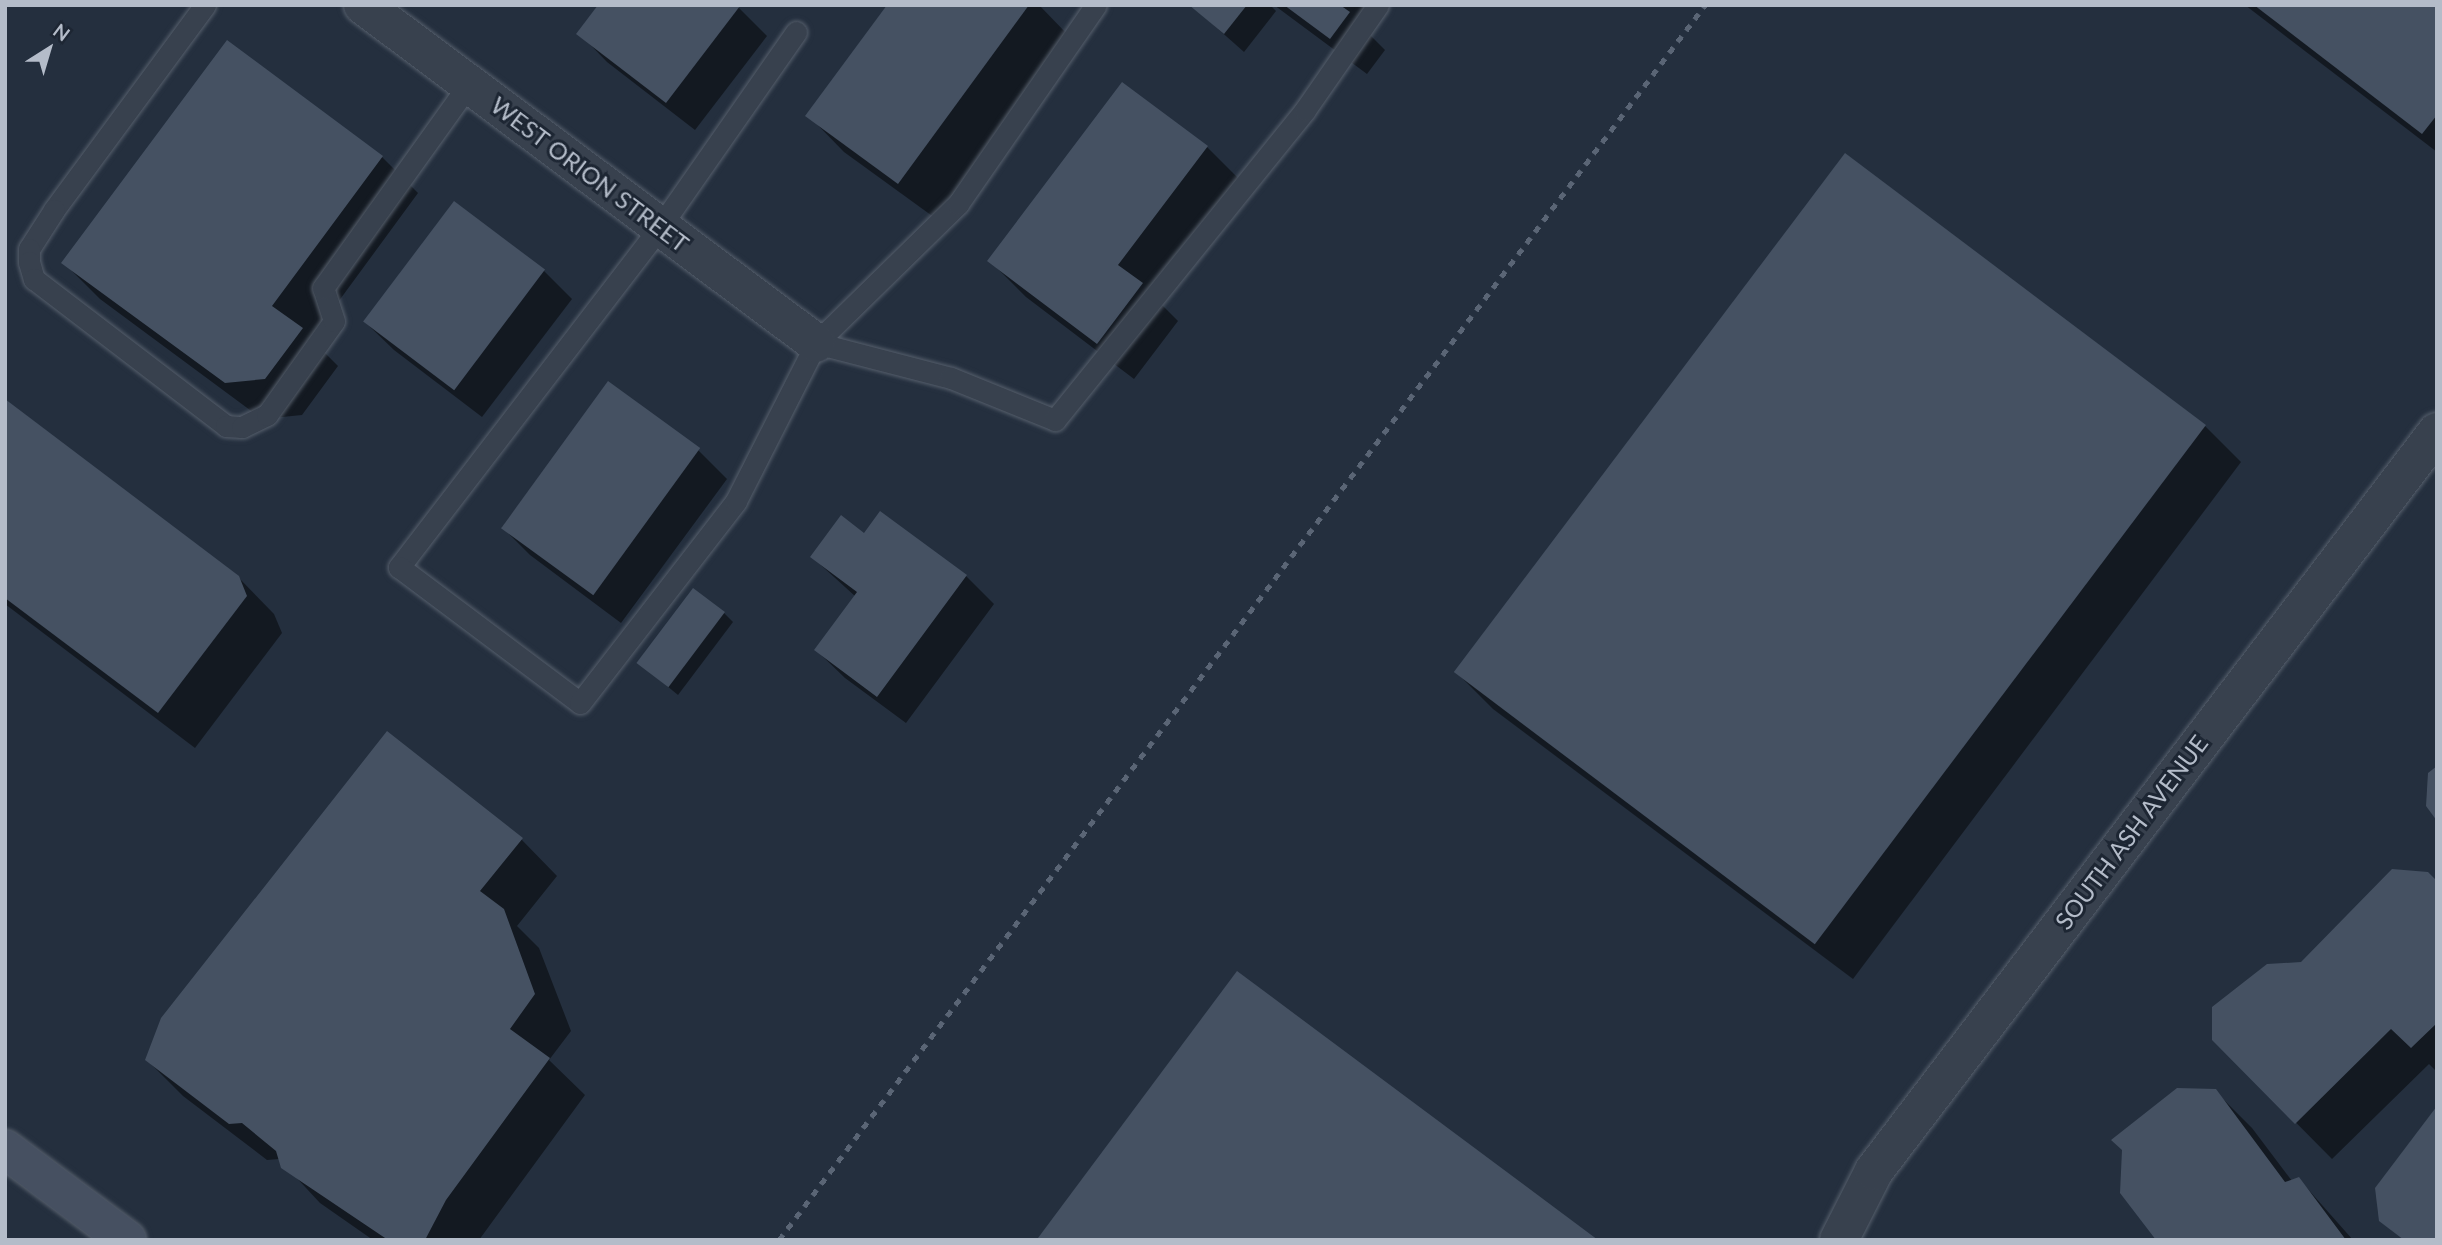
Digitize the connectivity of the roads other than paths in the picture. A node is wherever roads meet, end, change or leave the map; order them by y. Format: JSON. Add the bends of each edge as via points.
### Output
{"nodes":[{"id":1,"x":205,"y":5,"type":"edge"},
{"id":2,"x":363,"y":5,"type":"edge"},
{"id":3,"x":1096,"y":5,"type":"edge"},
{"id":4,"x":1378,"y":5,"type":"edge"},
{"id":5,"x":796,"y":32,"type":"dead end"},
{"id":6,"x":469,"y":84,"type":"junction"},
{"id":7,"x":660,"y":227,"type":"junction"},
{"id":8,"x":816,"y":342,"type":"junction"},
{"id":9,"x":2437,"y":432,"type":"edge"},
{"id":10,"x":5,"y":1149,"type":"edge"},
{"id":11,"x":1843,"y":1238,"type":"edge"},
{"id":12,"x":127,"y":1240,"type":"edge"}],
"edges":[{"from":1,"to":6,"type":"lane","via":[[47,219],[29,249],[29,262],[34,279],[226,426],[242,427],[267,415],[334,321],[323,288]]},
{"from":2,"to":6,"type":"street","name":"WEST ORION STREET"},
{"from":3,"to":8,"type":"lane","via":[[958,204]]},
{"from":4,"to":8,"type":"lane","via":[[1305,110],[1055,420],[951,378]]},
{"from":5,"to":7,"type":"lane"},
{"from":6,"to":7,"type":"street","name":"WEST ORION STREET"},
{"from":7,"to":8,"type":"street","name":"WEST ORION STREET"},
{"from":7,"to":8,"type":"lane","via":[[398,567],[580,703],[736,501]]},
{"from":9,"to":11,"type":"street","name":"SOUTH ASH AVENUE","via":[[1874,1171]]},
{"from":10,"to":12,"type":"main road"}]}
